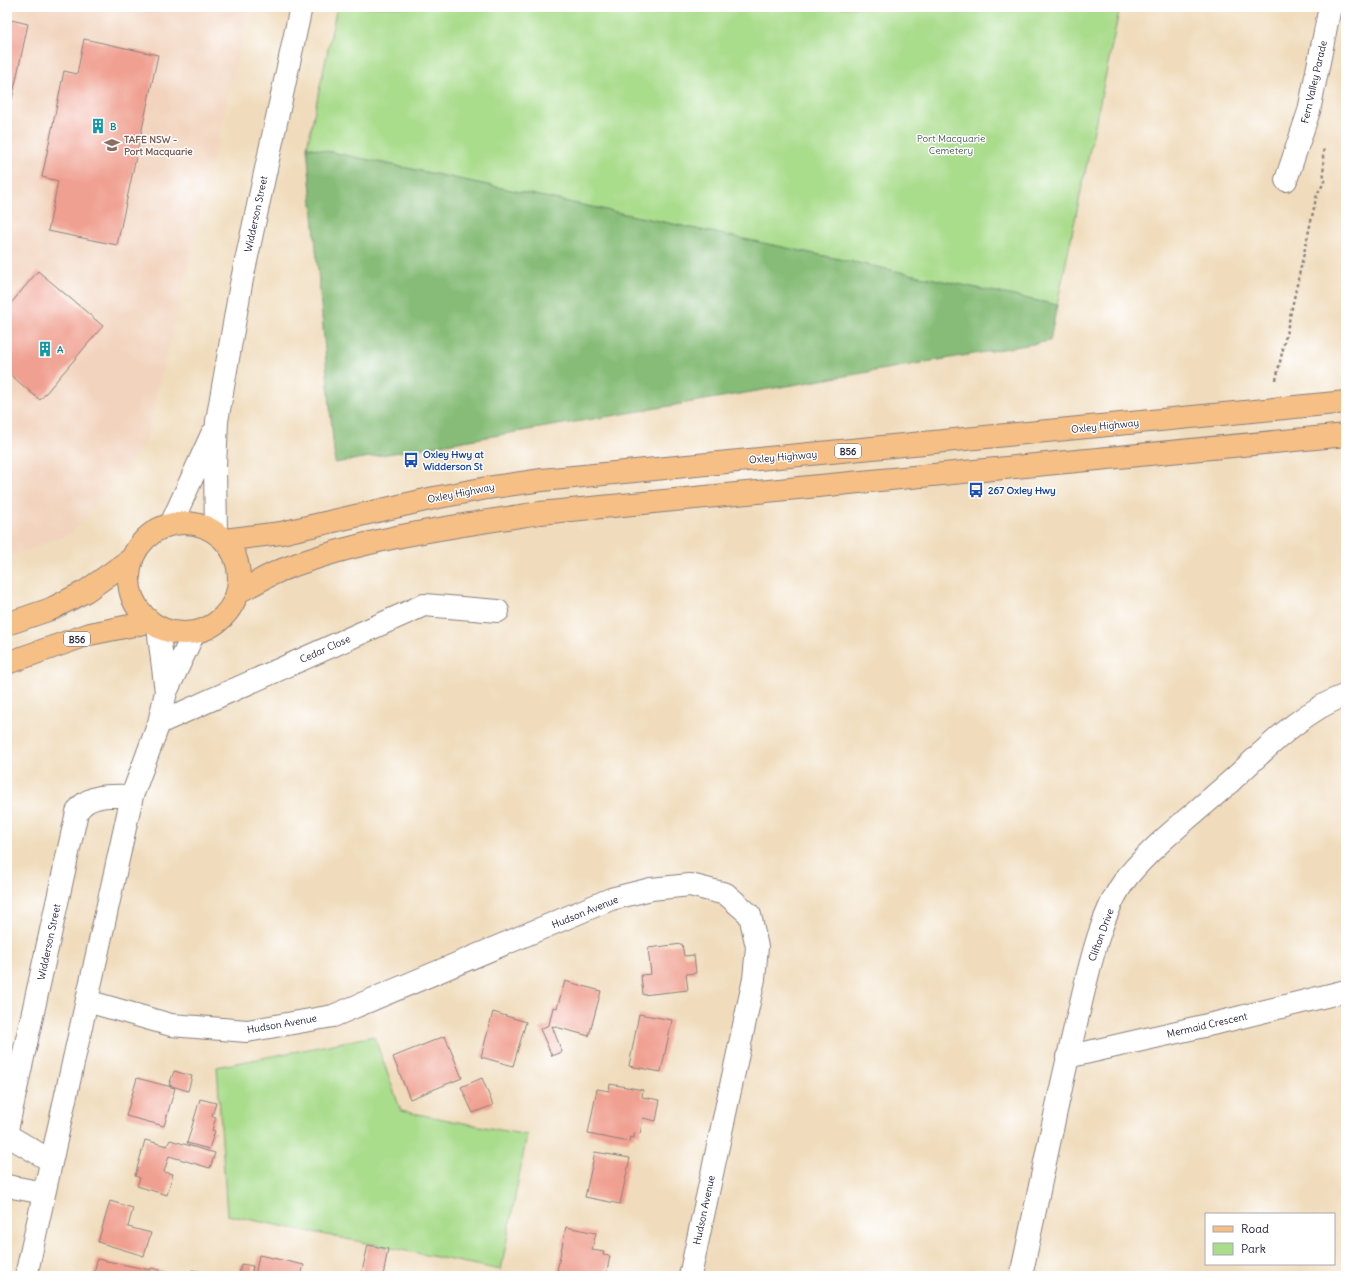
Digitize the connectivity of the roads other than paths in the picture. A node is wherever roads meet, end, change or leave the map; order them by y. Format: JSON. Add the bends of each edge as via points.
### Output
{"nodes":[{"id":1,"x":300,"y":7,"type":"edge"},
{"id":2,"x":1330,"y":7,"type":"edge"},
{"id":3,"x":1286,"y":180,"type":"dead end"},
{"id":4,"x":1346,"y":402,"type":"edge"},
{"id":5,"x":217,"y":421,"type":"junction"},
{"id":6,"x":1346,"y":435,"type":"edge"},
{"id":7,"x":171,"y":524,"type":"junction"},
{"id":8,"x":220,"y":536,"type":"junction"},
{"id":9,"x":132,"y":559,"type":"junction"},
{"id":10,"x":238,"y":592,"type":"junction"},
{"id":11,"x":498,"y":611,"type":"dead end"},
{"id":12,"x":7,"y":624,"type":"edge"},
{"id":13,"x":153,"y":624,"type":"junction"},
{"id":14,"x":194,"y":633,"type":"junction"},
{"id":15,"x":7,"y":663,"type":"edge"},
{"id":16,"x":166,"y":692,"type":"junction"},
{"id":17,"x":1346,"y":695,"type":"edge"},
{"id":18,"x":159,"y":723,"type":"junction"},
{"id":19,"x":132,"y":796,"type":"junction"},
{"id":20,"x":1346,"y":991,"type":"edge"},
{"id":21,"x":87,"y":1001,"type":"junction"},
{"id":22,"x":1067,"y":1057,"type":"junction"},
{"id":23,"x":7,"y":1130,"type":"edge"},
{"id":24,"x":7,"y":1135,"type":"edge"},
{"id":25,"x":51,"y":1161,"type":"junction"},
{"id":26,"x":7,"y":1186,"type":"edge"},
{"id":27,"x":44,"y":1193,"type":"junction"},
{"id":28,"x":26,"y":1276,"type":"edge"},
{"id":29,"x":690,"y":1276,"type":"edge"},
{"id":30,"x":1021,"y":1276,"type":"edge"}],
"edges":[{"from":1,"to":5,"type":"street","name":"Widderson Street","via":[[241,284]]},
{"from":2,"to":3,"type":"street","name":"Fern Valley Parade","via":[[1309,111]]},
{"from":4,"to":8,"type":"main road","name":"Oxley Highway","number":"B56","via":[[542,480],[434,498],[281,533]]},
{"from":5,"to":7,"type":"street","name":"Widderson Street"},
{"from":5,"to":8,"type":"street","name":"Widderson Street","via":[[215,467]]},
{"from":6,"to":10,"type":"main road","via":[[540,513],[417,534],[324,555],[282,570]]},
{"from":7,"to":8,"type":"main road","via":[[194,524]]},
{"from":7,"to":9,"type":"main road","via":[[154,532],[140,543]]},
{"from":8,"to":10,"type":"main road","via":[[235,556],[239,574]]},
{"from":9,"to":12,"type":"main road","via":[[79,595],[51,609]]},
{"from":9,"to":13,"type":"main road","via":[[128,576],[130,593],[138,609]]},
{"from":10,"to":14,"type":"main road","number":"B56","via":[[232,607],[222,619],[209,628]]},
{"from":11,"to":18,"type":"street","name":"Cedar Close","via":[[424,605]]},
{"from":13,"to":14,"type":"main road","number":"B56","via":[[182,634]]},
{"from":13,"to":15,"type":"main road","number":"B56","via":[[90,634]]},
{"from":13,"to":16,"type":"street"},
{"from":14,"to":16,"type":"street"},
{"from":16,"to":18,"type":"street"},
{"from":17,"to":22,"type":"street","name":"Clifton Drive","via":[[1320,707],[1302,720],[1148,854],[1127,877],[1103,925]]},
{"from":18,"to":19,"type":"street"},
{"from":19,"to":21,"type":"street"},
{"from":19,"to":23,"type":"street","name":"Widderson Street","via":[[94,798],[84,803],[77,812]]},
{"from":20,"to":22,"type":"street","name":"Mermaid Crescent"},
{"from":21,"to":25,"type":"street"},
{"from":21,"to":29,"type":"street","name":"Hudson Avenue","via":[[171,1025],[247,1032],[332,1016],[611,899],[651,889],[690,885],[726,894],[750,916],[757,947],[754,979]]},
{"from":22,"to":30,"type":"street","name":"Clifton Drive"},
{"from":24,"to":25,"type":"street"},
{"from":25,"to":27,"type":"street"},
{"from":26,"to":27,"type":"street"},
{"from":27,"to":28,"type":"street"}]}
